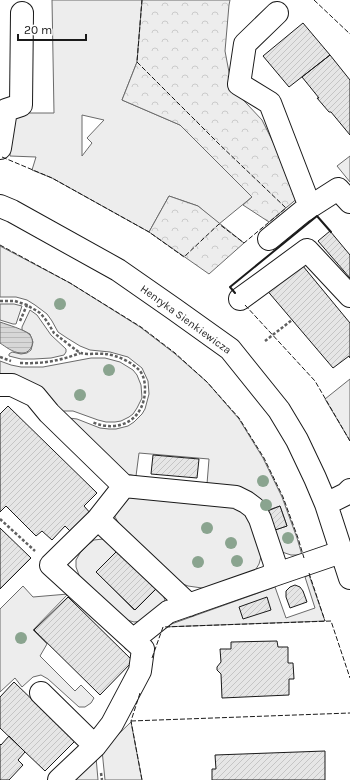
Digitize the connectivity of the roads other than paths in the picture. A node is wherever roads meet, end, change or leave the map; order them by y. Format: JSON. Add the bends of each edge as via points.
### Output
{"nodes":[{"id":1,"x":22,"y":13,"type":"dead end"},
{"id":2,"x":277,"y":13,"type":"dead end"},
{"id":3,"x":0,"y":148,"type":"edge"},
{"id":4,"x":350,"y":202,"type":"edge"},
{"id":5,"x":0,"y":206,"type":"edge"},
{"id":6,"x":310,"y":207,"type":"junction"},
{"id":7,"x":269,"y":239,"type":"dead end"},
{"id":8,"x":350,"y":296,"type":"edge"},
{"id":9,"x":240,"y":299,"type":"dead end"},
{"id":10,"x":0,"y":385,"type":"edge"},
{"id":11,"x":124,"y":486,"type":"junction"},
{"id":12,"x":350,"y":490,"type":"edge"},
{"id":13,"x":326,"y":504,"type":"junction"},
{"id":14,"x":98,"y":519,"type":"junction"},
{"id":15,"x":341,"y":552,"type":"junction"},
{"id":16,"x":274,"y":575,"type":"junction"},
{"id":17,"x":350,"y":578,"type":"edge"},
{"id":18,"x":190,"y":605,"type":"junction"},
{"id":19,"x":133,"y":640,"type":"junction"},
{"id":20,"x":41,"y":693,"type":"dead end"},
{"id":21,"x":95,"y":746,"type":"junction"},
{"id":22,"x":59,"y":780,"type":"edge"}],
"edges":[{"from":1,"to":3,"type":"street","via":[[21,104],[6,110]]},
{"from":2,"to":6,"type":"street","via":[[245,44],[239,84],[270,103]]},
{"from":4,"to":6,"type":"street","via":[[338,189]]},
{"from":5,"to":13,"type":"street","name":"Henryka Sienkiewicza","via":[[118,270],[230,350],[279,410],[297,440]]},
{"from":6,"to":7,"type":"street"},
{"from":8,"to":9,"type":"street","via":[[307,250]]},
{"from":10,"to":11,"type":"street","via":[[12,385],[34,396]]},
{"from":11,"to":14,"type":"street"},
{"from":11,"to":16,"type":"street","via":[[236,497],[246,502],[254,508],[260,519],[275,564]]},
{"from":12,"to":13,"type":"street"},
{"from":13,"to":15,"type":"street","name":"Henryka Sienkiewicza"},
{"from":14,"to":18,"type":"street"},
{"from":14,"to":19,"type":"street","via":[[51,565]]},
{"from":15,"to":16,"type":"street"},
{"from":15,"to":17,"type":"street","name":"Henryka Sienkiewicza"},
{"from":16,"to":18,"type":"street"},
{"from":18,"to":19,"type":"street","via":[[168,612]]},
{"from":19,"to":21,"type":"street","via":[[143,649],[140,671],[112,724]]},
{"from":20,"to":21,"type":"street"},
{"from":21,"to":22,"type":"street"}]}
